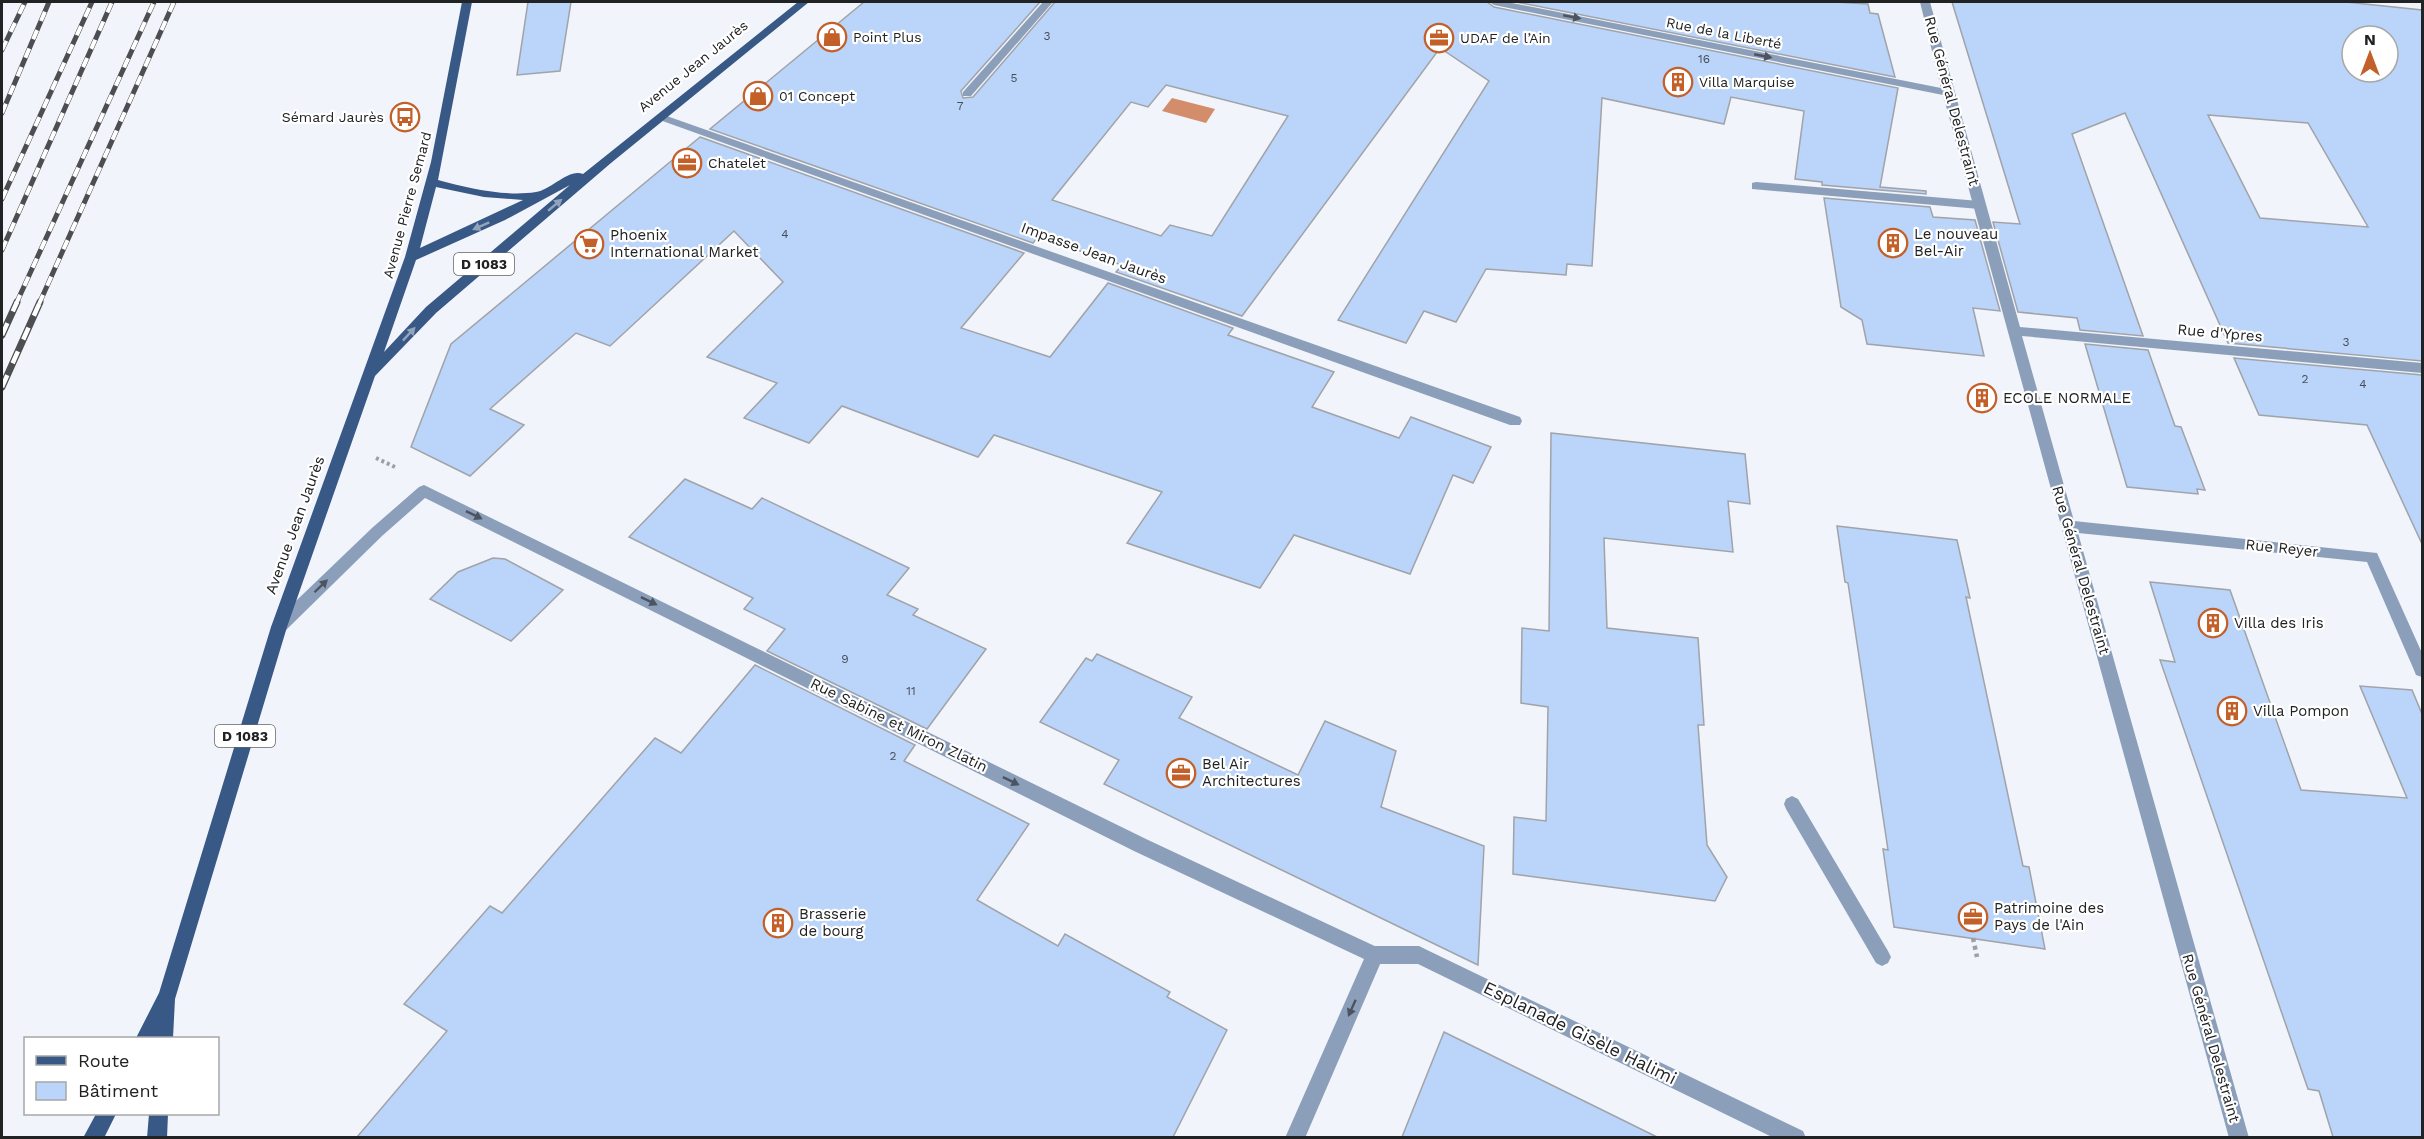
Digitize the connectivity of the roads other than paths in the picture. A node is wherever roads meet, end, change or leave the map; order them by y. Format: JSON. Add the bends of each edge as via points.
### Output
{"nodes":[{"id":1,"x":467,"y":2,"type":"edge"},
{"id":2,"x":804,"y":2,"type":"edge"},
{"id":3,"x":1048,"y":2,"type":"edge"},
{"id":4,"x":1494,"y":2,"type":"edge"},
{"id":5,"x":1925,"y":2,"type":"edge"},
{"id":6,"x":1948,"y":93,"type":"junction"},
{"id":7,"x":967,"y":94,"type":"dead end"},
{"id":8,"x":661,"y":117,"type":"junction"},
{"id":9,"x":607,"y":160,"type":"junction"},
{"id":10,"x":431,"y":182,"type":"junction"},
{"id":11,"x":1756,"y":186,"type":"dead end"},
{"id":12,"x":542,"y":196,"type":"junction"},
{"id":13,"x":1979,"y":205,"type":"junction"},
{"id":14,"x":411,"y":257,"type":"junction"},
{"id":15,"x":2015,"y":331,"type":"junction"},
{"id":16,"x":2422,"y":368,"type":"edge"},
{"id":17,"x":369,"y":377,"type":"junction"},
{"id":18,"x":1515,"y":421,"type":"dead end"},
{"id":19,"x":2069,"y":526,"type":"junction"},
{"id":20,"x":279,"y":627,"type":"junction"},
{"id":21,"x":2422,"y":670,"type":"edge"},
{"id":22,"x":1792,"y":804,"type":"dead end"},
{"id":23,"x":1375,"y":955,"type":"junction"},
{"id":24,"x":1882,"y":957,"type":"dead end"},
{"id":25,"x":167,"y":996,"type":"junction"},
{"id":26,"x":146,"y":1037,"type":"edge"},
{"id":27,"x":164,"y":1037,"type":"edge"},
{"id":28,"x":105,"y":1115,"type":"edge"},
{"id":29,"x":159,"y":1115,"type":"edge"},
{"id":30,"x":1785,"y":1135,"type":"edge"},
{"id":31,"x":93,"y":1137,"type":"edge"},
{"id":32,"x":157,"y":1137,"type":"edge"},
{"id":33,"x":1295,"y":1137,"type":"edge"},
{"id":34,"x":2239,"y":1137,"type":"edge"}],
"edges":[{"from":1,"to":10,"type":"main road","name":"Avenue Pierre Semard"},
{"from":2,"to":8,"type":"main road","name":"Avenue Jean Jaurès","number":"D 1083"},
{"from":3,"to":7,"type":"street"},
{"from":4,"to":6,"type":"street","name":"Rue de la Liberté","one_way":true},
{"from":5,"to":6,"type":"street","name":"Rue Général Delestraint"},
{"from":6,"to":13,"type":"street","name":"Rue Général Delestraint"},
{"from":8,"to":9,"type":"main road","name":"Avenue Jean Jaurès","number":"D 1083"},
{"from":8,"to":18,"type":"street","name":"Impasse Jean Jaurès"},
{"from":9,"to":12,"type":"main road","name":"Avenue Jean Jaurès","number":"D 1083"},
{"from":17,"to":9,"type":"main road","name":"Avenue Jean Jaurès","number":"D 1083","one_way":true,"via":[[431,310]]},
{"from":10,"to":12,"type":"main road","name":"Avenue Jean Jaurès","number":"D 1083","via":[[472,193]]},
{"from":10,"to":14,"type":"main road","name":"Avenue Pierre Semard"},
{"from":11,"to":13,"type":"street"},
{"from":12,"to":14,"type":"main road","name":"Avenue Jean Jaurès","number":"D 1083","one_way":true},
{"from":13,"to":15,"type":"street","name":"Rue Général Delestraint"},
{"from":14,"to":17,"type":"main road","name":"Avenue Pierre Semard","number":"D 1083"},
{"from":15,"to":16,"type":"street","name":"Rue d'Ypres"},
{"from":15,"to":19,"type":"street","name":"Rue Général Delestraint"},
{"from":17,"to":20,"type":"main road","name":"Avenue Jean Jaurès","number":"D 1083"},
{"from":19,"to":21,"type":"street","name":"Rue Reyer","via":[[2372,557]]},
{"from":19,"to":34,"type":"street","name":"Rue Général Delestraint"},
{"from":20,"to":23,"type":"street","name":"Rue Sabine et Miron Zlatin","one_way":true,"via":[[424,491],[1140,845]]},
{"from":20,"to":25,"type":"main road","name":"Avenue Jean Jaurès","number":"D 1083"},
{"from":22,"to":24,"type":"street"},
{"from":23,"to":30,"type":"street","name":"Esplanade Gisèle Halimi","via":[[1419,955]]},
{"from":23,"to":33,"type":"street","one_way":true},
{"from":25,"to":26,"type":"main road","name":"Avenue Jean Jaurès","number":"D 1083"},
{"from":25,"to":27,"type":"main road","name":"Avenue Jean Jaurès"},
{"from":28,"to":31,"type":"main road"},
{"from":29,"to":32,"type":"main road"}]}
